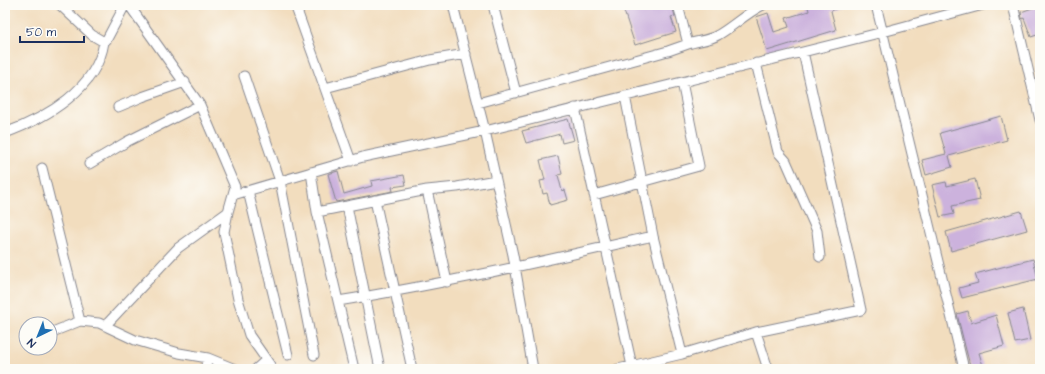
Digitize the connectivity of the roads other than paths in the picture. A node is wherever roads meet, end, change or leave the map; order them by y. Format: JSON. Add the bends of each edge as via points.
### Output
{"nodes":[{"id":1,"x":60,"y":5,"type":"edge"},
{"id":2,"x":125,"y":5,"type":"edge"},
{"id":3,"x":129,"y":5,"type":"edge"},
{"id":4,"x":295,"y":5,"type":"edge"},
{"id":5,"x":453,"y":5,"type":"edge"},
{"id":6,"x":493,"y":5,"type":"edge"},
{"id":7,"x":678,"y":5,"type":"edge"},
{"id":8,"x":763,"y":5,"type":"edge"},
{"id":9,"x":876,"y":5,"type":"edge"},
{"id":10,"x":983,"y":5,"type":"edge"},
{"id":11,"x":1013,"y":5,"type":"edge"},
{"id":12,"x":969,"y":7,"type":"edge"},
{"id":13,"x":883,"y":32,"type":"junction"},
{"id":14,"x":104,"y":42,"type":"junction"},
{"id":15,"x":688,"y":44,"type":"junction"},
{"id":16,"x":803,"y":52,"type":"junction"},
{"id":17,"x":466,"y":54,"type":"junction"},
{"id":18,"x":756,"y":63,"type":"junction"},
{"id":19,"x":244,"y":76,"type":"dead end"},
{"id":20,"x":185,"y":82,"type":"junction"},
{"id":21,"x":682,"y":82,"type":"junction"},
{"id":22,"x":325,"y":88,"type":"junction"},
{"id":23,"x":516,"y":93,"type":"junction"},
{"id":24,"x":625,"y":96,"type":"junction"},
{"id":25,"x":478,"y":103,"type":"junction"},
{"id":26,"x":200,"y":105,"type":"junction"},
{"id":27,"x":118,"y":107,"type":"dead end"},
{"id":28,"x":575,"y":108,"type":"junction"},
{"id":29,"x":1040,"y":120,"type":"edge"},
{"id":30,"x":485,"y":131,"type":"junction"},
{"id":31,"x":5,"y":133,"type":"edge"},
{"id":32,"x":351,"y":161,"type":"junction"},
{"id":33,"x":89,"y":164,"type":"dead end"},
{"id":34,"x":42,"y":168,"type":"dead end"},
{"id":35,"x":311,"y":172,"type":"junction"},
{"id":36,"x":496,"y":180,"type":"junction"},
{"id":37,"x":280,"y":181,"type":"junction"},
{"id":38,"x":642,"y":182,"type":"junction"},
{"id":39,"x":248,"y":190,"type":"junction"},
{"id":40,"x":427,"y":190,"type":"junction"},
{"id":41,"x":233,"y":195,"type":"junction"},
{"id":42,"x":594,"y":195,"type":"junction"},
{"id":43,"x":375,"y":200,"type":"junction"},
{"id":44,"x":347,"y":206,"type":"junction"},
{"id":45,"x":228,"y":212,"type":"junction"},
{"id":46,"x":317,"y":212,"type":"junction"},
{"id":47,"x":653,"y":236,"type":"junction"},
{"id":48,"x":606,"y":247,"type":"junction"},
{"id":49,"x":820,"y":257,"type":"dead end"},
{"id":50,"x":515,"y":268,"type":"junction"},
{"id":51,"x":447,"y":282,"type":"junction"},
{"id":52,"x":395,"y":292,"type":"junction"},
{"id":53,"x":366,"y":297,"type":"junction"},
{"id":54,"x":338,"y":301,"type":"junction"},
{"id":55,"x":80,"y":321,"type":"junction"},
{"id":56,"x":105,"y":326,"type":"junction"},
{"id":57,"x":58,"y":330,"type":"edge"},
{"id":58,"x":756,"y":332,"type":"junction"},
{"id":59,"x":682,"y":354,"type":"junction"},
{"id":60,"x":288,"y":355,"type":"dead end"},
{"id":61,"x":314,"y":355,"type":"dead end"},
{"id":62,"x":208,"y":358,"type":"junction"},
{"id":63,"x":632,"y":366,"type":"junction"},
{"id":64,"x":205,"y":369,"type":"edge"},
{"id":65,"x":235,"y":369,"type":"edge"},
{"id":66,"x":256,"y":369,"type":"edge"},
{"id":67,"x":354,"y":369,"type":"edge"},
{"id":68,"x":380,"y":369,"type":"edge"},
{"id":69,"x":412,"y":369,"type":"edge"},
{"id":70,"x":533,"y":369,"type":"edge"},
{"id":71,"x":618,"y":369,"type":"edge"},
{"id":72,"x":768,"y":369,"type":"edge"},
{"id":73,"x":964,"y":369,"type":"edge"}],
"edges":[{"from":1,"to":14,"type":"street","via":[[92,35]]},
{"from":2,"to":14,"type":"street"},
{"from":3,"to":20,"type":"street"},
{"from":4,"to":22,"type":"street"},
{"from":5,"to":17,"type":"street"},
{"from":6,"to":23,"type":"street"},
{"from":7,"to":15,"type":"street"},
{"from":8,"to":15,"type":"street","via":[[717,36]]},
{"from":9,"to":13,"type":"street"},
{"from":10,"to":12,"type":"street"},
{"from":11,"to":29,"type":"street"},
{"from":12,"to":13,"type":"street"},
{"from":13,"to":16,"type":"street"},
{"from":13,"to":73,"type":"street"},
{"from":14,"to":31,"type":"street","via":[[89,79],[74,95]]},
{"from":15,"to":23,"type":"street"},
{"from":16,"to":18,"type":"street"},
{"from":16,"to":58,"type":"street","via":[[862,310]]},
{"from":17,"to":22,"type":"street","via":[[430,60]]},
{"from":17,"to":25,"type":"street"},
{"from":18,"to":21,"type":"street"},
{"from":18,"to":49,"type":"street","via":[[778,152],[786,161],[817,231]]},
{"from":19,"to":37,"type":"street"},
{"from":20,"to":26,"type":"street"},
{"from":20,"to":27,"type":"street"},
{"from":21,"to":24,"type":"street"},
{"from":21,"to":38,"type":"street","via":[[699,166]]},
{"from":22,"to":32,"type":"street"},
{"from":23,"to":25,"type":"street"},
{"from":24,"to":28,"type":"street"},
{"from":24,"to":38,"type":"street"},
{"from":25,"to":30,"type":"street"},
{"from":26,"to":33,"type":"street","via":[[128,141]]},
{"from":26,"to":41,"type":"street","via":[[235,187]]},
{"from":28,"to":30,"type":"street"},
{"from":28,"to":42,"type":"street"},
{"from":30,"to":32,"type":"street"},
{"from":30,"to":36,"type":"street"},
{"from":32,"to":35,"type":"street"},
{"from":34,"to":55,"type":"street"},
{"from":35,"to":37,"type":"street"},
{"from":35,"to":46,"type":"street"},
{"from":36,"to":40,"type":"street"},
{"from":36,"to":50,"type":"street"},
{"from":37,"to":39,"type":"street"},
{"from":37,"to":61,"type":"street"},
{"from":38,"to":42,"type":"street"},
{"from":38,"to":47,"type":"street"},
{"from":39,"to":41,"type":"street"},
{"from":39,"to":60,"type":"street"},
{"from":40,"to":43,"type":"street"},
{"from":40,"to":51,"type":"street"},
{"from":41,"to":45,"type":"street"},
{"from":42,"to":48,"type":"street"},
{"from":43,"to":44,"type":"street"},
{"from":43,"to":52,"type":"street"},
{"from":44,"to":46,"type":"street"},
{"from":44,"to":53,"type":"street"},
{"from":45,"to":56,"type":"street","via":[[178,248]]},
{"from":45,"to":66,"type":"street","via":[[224,232],[238,300],[249,335],[268,362]]},
{"from":46,"to":54,"type":"street"},
{"from":47,"to":48,"type":"street"},
{"from":47,"to":59,"type":"street"},
{"from":48,"to":50,"type":"street"},
{"from":48,"to":63,"type":"street"},
{"from":50,"to":51,"type":"street"},
{"from":50,"to":70,"type":"street"},
{"from":51,"to":52,"type":"street"},
{"from":52,"to":53,"type":"street"},
{"from":52,"to":69,"type":"street"},
{"from":53,"to":54,"type":"street"},
{"from":53,"to":68,"type":"street"},
{"from":54,"to":67,"type":"street"},
{"from":55,"to":56,"type":"street"},
{"from":55,"to":57,"type":"street"},
{"from":56,"to":62,"type":"street","via":[[135,340],[179,353]]},
{"from":58,"to":59,"type":"street"},
{"from":58,"to":72,"type":"street"},
{"from":59,"to":63,"type":"street"},
{"from":62,"to":64,"type":"street"},
{"from":62,"to":65,"type":"street"},
{"from":63,"to":71,"type":"street"}]}
